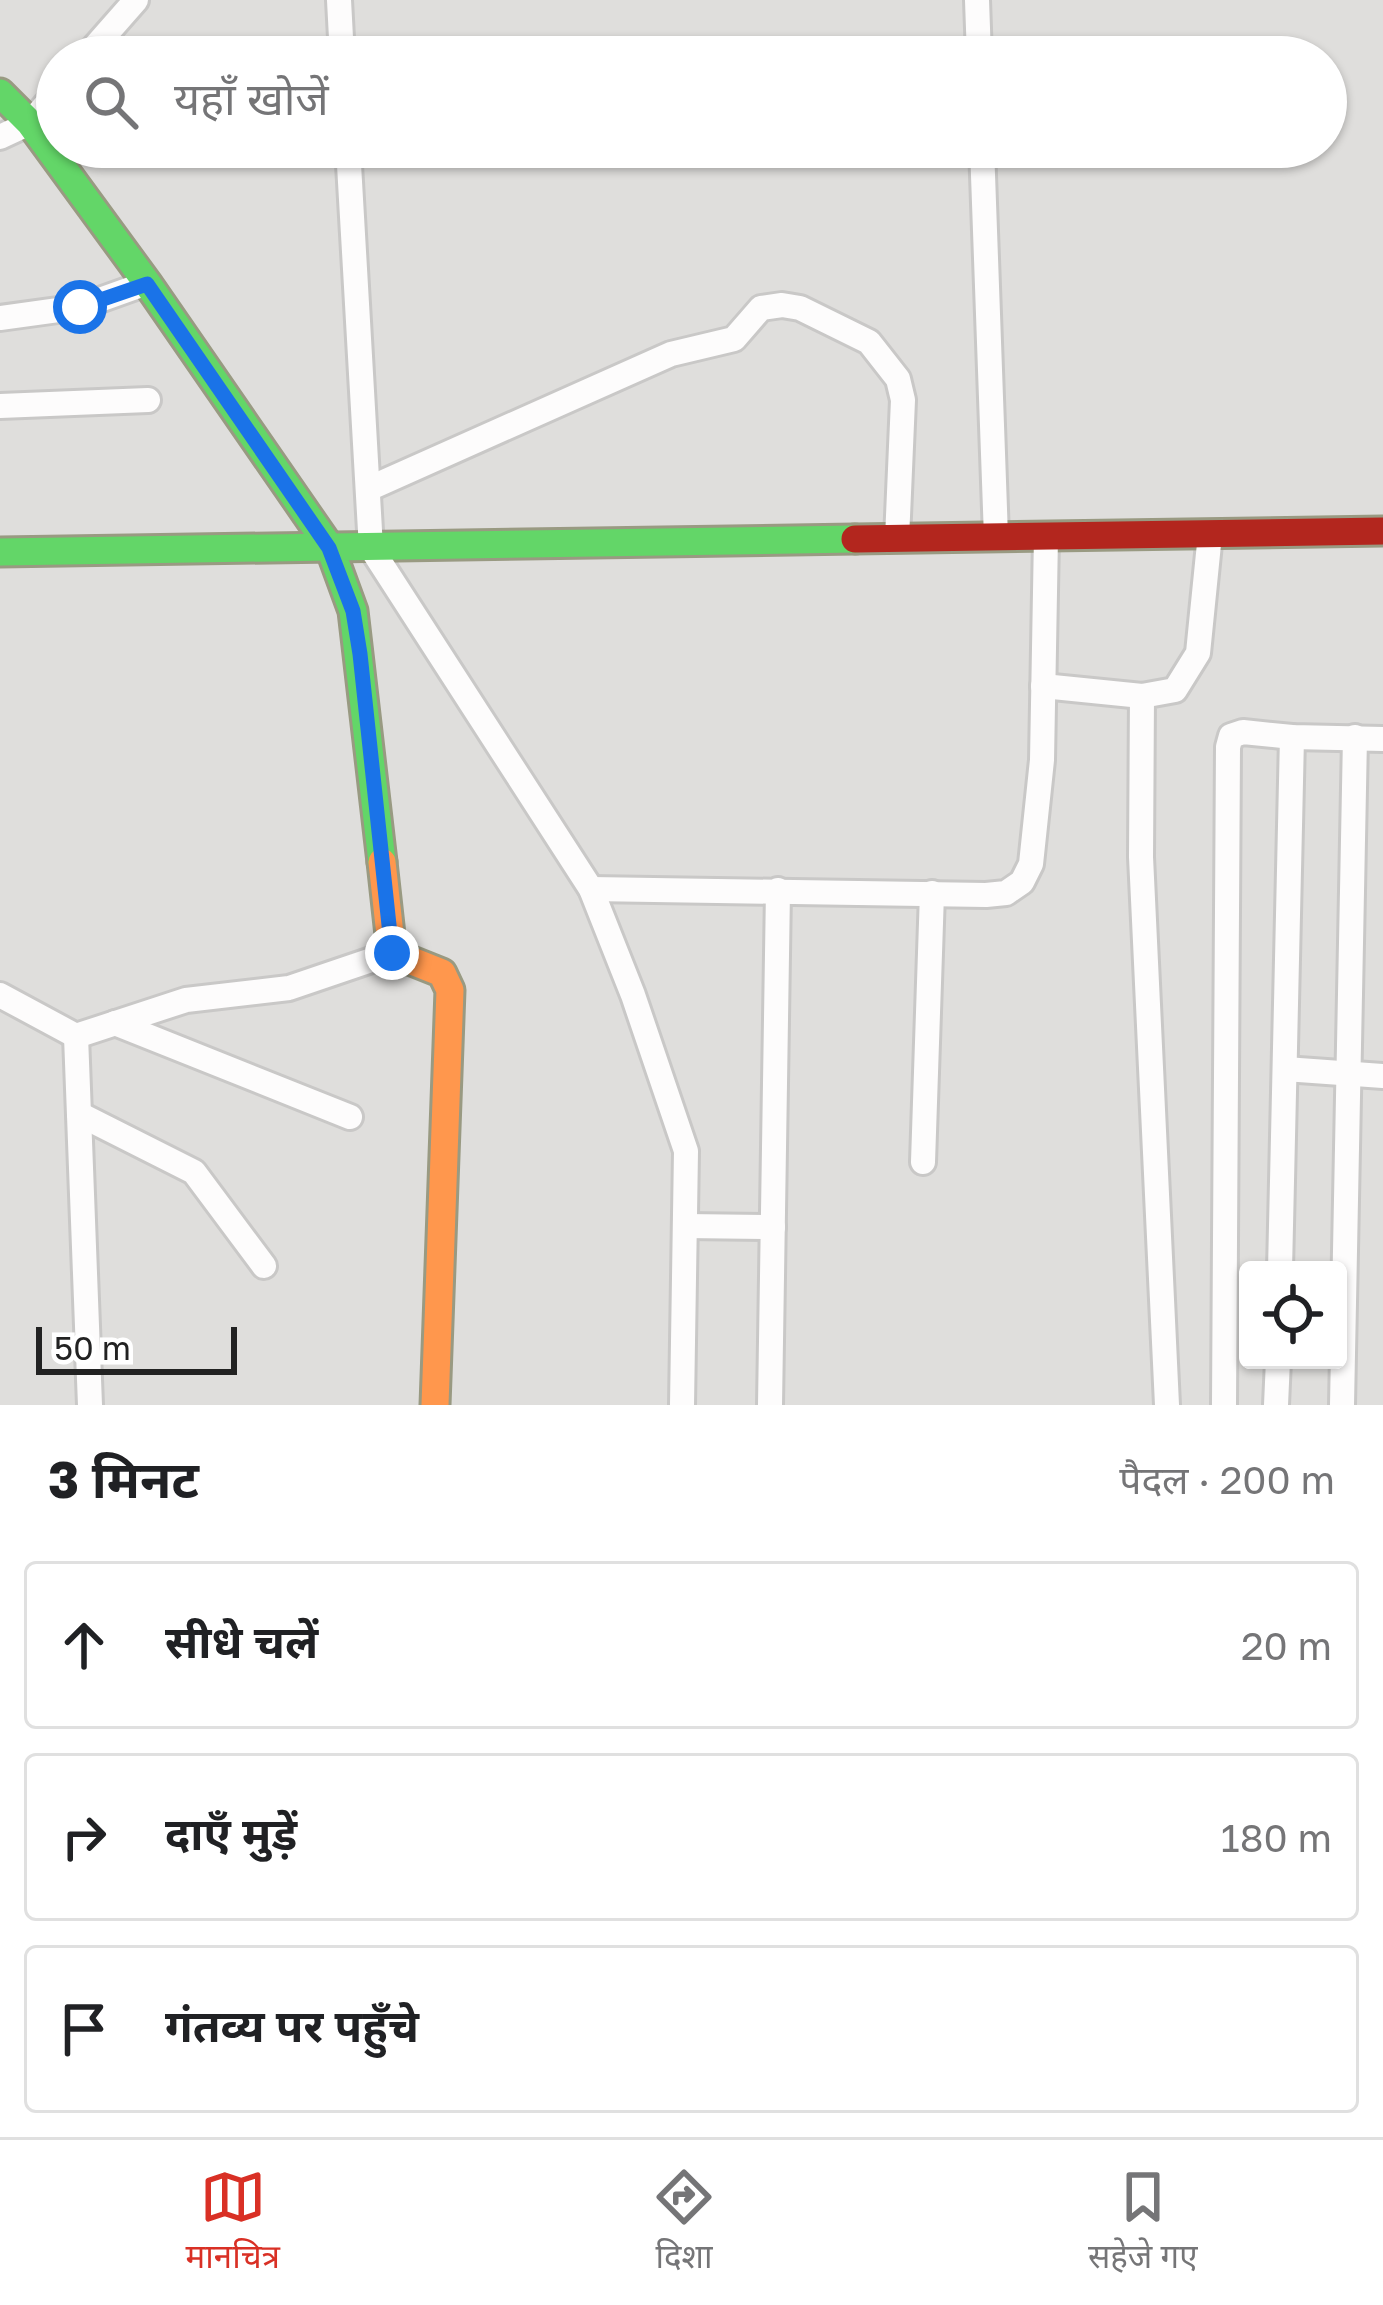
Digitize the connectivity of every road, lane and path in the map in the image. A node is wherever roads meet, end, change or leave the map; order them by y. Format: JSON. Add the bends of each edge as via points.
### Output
{"nodes":[{"id":1,"x":136,"y":0,"type":"edge"},
{"id":2,"x":339,"y":0,"type":"edge"},
{"id":3,"x":977,"y":0,"type":"edge"},
{"id":4,"x":104,"y":36,"type":"edge"},
{"id":5,"x":341,"y":36,"type":"edge"},
{"id":6,"x":978,"y":36,"type":"edge"},
{"id":7,"x":0,"y":93,"type":"edge"},
{"id":8,"x":36,"y":124,"type":"edge"},
{"id":9,"x":36,"y":131,"type":"edge"},
{"id":10,"x":0,"y":137,"type":"edge"},
{"id":11,"x":69,"y":168,"type":"edge"},
{"id":12,"x":349,"y":168,"type":"edge"},
{"id":13,"x":983,"y":168,"type":"edge"},
{"id":14,"x":147,"y":284,"type":"junction"},
{"id":15,"x":0,"y":318,"type":"edge"},
{"id":16,"x":148,"y":400,"type":"dead end"},
{"id":17,"x":0,"y":406,"type":"edge"},
{"id":18,"x":368,"y":489,"type":"junction"},
{"id":19,"x":1383,"y":531,"type":"edge"},
{"id":20,"x":1210,"y":534,"type":"junction"},
{"id":21,"x":1046,"y":536,"type":"junction"},
{"id":22,"x":996,"y":537,"type":"junction"},
{"id":23,"x":897,"y":539,"type":"junction"},
{"id":24,"x":329,"y":548,"type":"junction"},
{"id":25,"x":371,"y":548,"type":"junction"},
{"id":26,"x":0,"y":552,"type":"edge"},
{"id":27,"x":1043,"y":686,"type":"junction"},
{"id":28,"x":1142,"y":696,"type":"junction"},
{"id":29,"x":1292,"y":737,"type":"junction"},
{"id":30,"x":1355,"y":737,"type":"junction"},
{"id":31,"x":1383,"y":739,"type":"edge"},
{"id":32,"x":591,"y":889,"type":"junction"},
{"id":33,"x":778,"y":890,"type":"junction"},
{"id":34,"x":932,"y":893,"type":"junction"},
{"id":35,"x":392,"y":953,"type":"junction"},
{"id":36,"x":0,"y":995,"type":"edge"},
{"id":37,"x":115,"y":1024,"type":"junction"},
{"id":38,"x":76,"y":1036,"type":"junction"},
{"id":39,"x":1285,"y":1069,"type":"junction"},
{"id":40,"x":1349,"y":1073,"type":"junction"},
{"id":41,"x":1383,"y":1076,"type":"edge"},
{"id":42,"x":80,"y":1114,"type":"junction"},
{"id":43,"x":350,"y":1117,"type":"dead end"},
{"id":44,"x":923,"y":1162,"type":"dead end"},
{"id":45,"x":686,"y":1226,"type":"junction"},
{"id":46,"x":773,"y":1227,"type":"junction"},
{"id":47,"x":1280,"y":1261,"type":"edge"},
{"id":48,"x":264,"y":1266,"type":"dead end"},
{"id":49,"x":1277,"y":1369,"type":"edge"},
{"id":50,"x":90,"y":1405,"type":"edge"},
{"id":51,"x":435,"y":1405,"type":"edge"},
{"id":52,"x":682,"y":1405,"type":"edge"},
{"id":53,"x":770,"y":1405,"type":"edge"},
{"id":54,"x":1167,"y":1405,"type":"edge"},
{"id":55,"x":1224,"y":1405,"type":"edge"},
{"id":56,"x":1276,"y":1405,"type":"edge"},
{"id":57,"x":1342,"y":1405,"type":"edge"}],
"edges":[{"from":1,"to":4,"type":"street"},
{"from":2,"to":5,"type":"street"},
{"from":3,"to":6,"type":"street"},
{"from":7,"to":8,"type":"street"},
{"from":9,"to":10,"type":"street"},
{"from":11,"to":14,"type":"street"},
{"from":12,"to":18,"type":"street"},
{"from":13,"to":22,"type":"street"},
{"from":14,"to":15,"type":"street","via":[[80,307]]},
{"from":14,"to":24,"type":"street"},
{"from":16,"to":17,"type":"street"},
{"from":18,"to":23,"type":"street","via":[[671,354],[734,339],[761,308],[782,305],[869,342],[898,379]]},
{"from":18,"to":25,"type":"street"},
{"from":19,"to":20,"type":"street"},
{"from":20,"to":21,"type":"street"},
{"from":20,"to":28,"type":"street","via":[[1198,653],[1175,690]]},
{"from":21,"to":22,"type":"street"},
{"from":21,"to":27,"type":"street"},
{"from":22,"to":23,"type":"street"},
{"from":23,"to":25,"type":"street"},
{"from":24,"to":25,"type":"street"},
{"from":24,"to":26,"type":"street"},
{"from":24,"to":35,"type":"street","via":[[360,654]]},
{"from":25,"to":32,"type":"street"},
{"from":27,"to":28,"type":"street"},
{"from":27,"to":34,"type":"street","via":[[1031,864],[1022,882],[1006,893]]},
{"from":28,"to":54,"type":"street","via":[[1141,857]]},
{"from":29,"to":30,"type":"street"},
{"from":29,"to":39,"type":"street"},
{"from":29,"to":55,"type":"street","via":[[1243,732],[1231,736],[1228,748]]},
{"from":30,"to":31,"type":"street"},
{"from":30,"to":40,"type":"street"},
{"from":32,"to":33,"type":"street"},
{"from":32,"to":45,"type":"street","via":[[681,1130]]},
{"from":33,"to":34,"type":"street"},
{"from":33,"to":46,"type":"street"},
{"from":34,"to":44,"type":"street"},
{"from":35,"to":37,"type":"street","via":[[289,988],[185,1000]]},
{"from":35,"to":51,"type":"street","via":[[442,973],[450,990]]},
{"from":36,"to":38,"type":"street"},
{"from":37,"to":38,"type":"street"},
{"from":37,"to":43,"type":"street"},
{"from":38,"to":42,"type":"street"},
{"from":39,"to":40,"type":"street"},
{"from":39,"to":47,"type":"street"},
{"from":40,"to":41,"type":"street"},
{"from":40,"to":57,"type":"street"},
{"from":42,"to":48,"type":"street","via":[[194,1172]]},
{"from":42,"to":50,"type":"street"},
{"from":45,"to":46,"type":"street"},
{"from":45,"to":52,"type":"street"},
{"from":46,"to":53,"type":"street"},
{"from":49,"to":56,"type":"street"}]}
